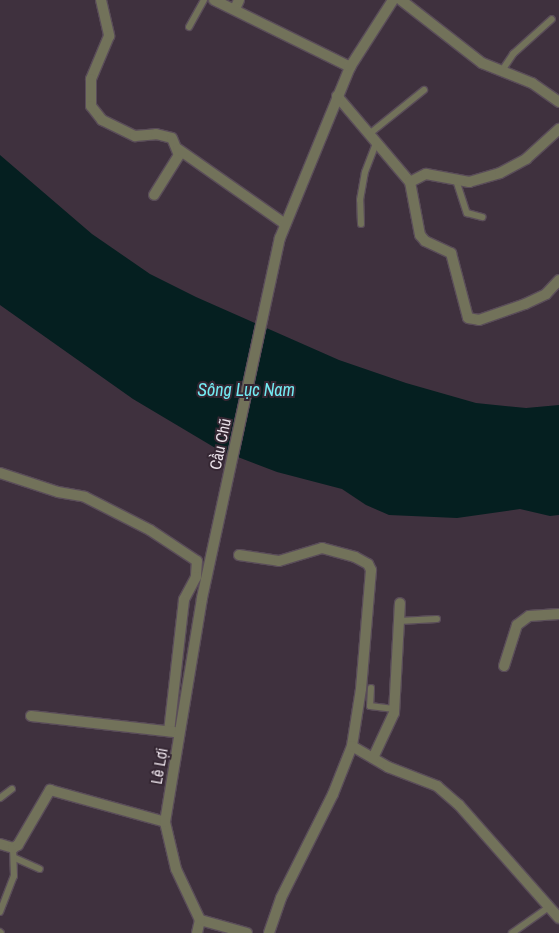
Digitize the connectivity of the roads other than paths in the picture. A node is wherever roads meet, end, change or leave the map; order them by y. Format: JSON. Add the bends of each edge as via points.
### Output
{"nodes":[{"id":1,"x":101,"y":0,"type":"edge"},
{"id":2,"x":204,"y":0,"type":"edge"},
{"id":3,"x":214,"y":0,"type":"edge"},
{"id":4,"x":393,"y":0,"type":"edge"},
{"id":5,"x":401,"y":0,"type":"edge"},
{"id":6,"x":237,"y":5,"type":"edge"},
{"id":7,"x":552,"y":19,"type":"dead end"},
{"id":8,"x":189,"y":27,"type":"dead end"},
{"id":9,"x":350,"y":67,"type":"junction"},
{"id":10,"x":501,"y":72,"type":"junction"},
{"id":11,"x":424,"y":90,"type":"dead end"},
{"id":12,"x":337,"y":96,"type":"junction"},
{"id":13,"x":559,"y":102,"type":"edge"},
{"id":14,"x":559,"y":129,"type":"edge"},
{"id":15,"x":368,"y":135,"type":"junction"},
{"id":16,"x":376,"y":144,"type":"junction"},
{"id":17,"x":178,"y":149,"type":"junction"},
{"id":18,"x":456,"y":180,"type":"junction"},
{"id":19,"x":410,"y":182,"type":"junction"},
{"id":20,"x":154,"y":195,"type":"dead end"},
{"id":21,"x":482,"y":217,"type":"dead end"},
{"id":22,"x":285,"y":224,"type":"junction"},
{"id":23,"x":361,"y":224,"type":"dead end"},
{"id":24,"x":559,"y":280,"type":"edge"},
{"id":25,"x":0,"y":473,"type":"edge"},
{"id":26,"x":240,"y":555,"type":"dead end"},
{"id":27,"x":202,"y":598,"type":"joint"},
{"id":28,"x":400,"y":603,"type":"dead end"},
{"id":29,"x":559,"y":614,"type":"edge"},
{"id":30,"x":437,"y":619,"type":"dead end"},
{"id":31,"x":399,"y":621,"type":"junction"},
{"id":32,"x":504,"y":666,"type":"dead end"},
{"id":33,"x":371,"y":688,"type":"dead end"},
{"id":34,"x":394,"y":708,"type":"junction"},
{"id":35,"x":30,"y":716,"type":"dead end"},
{"id":36,"x":168,"y":731,"type":"junction"},
{"id":37,"x":180,"y":732,"type":"junction"},
{"id":38,"x":352,"y":746,"type":"junction"},
{"id":39,"x":373,"y":758,"type":"junction"},
{"id":40,"x":12,"y":788,"type":"dead end"},
{"id":41,"x":0,"y":798,"type":"edge"},
{"id":42,"x":165,"y":822,"type":"junction"},
{"id":43,"x":0,"y":844,"type":"edge"},
{"id":44,"x":14,"y":853,"type":"junction"},
{"id":45,"x":40,"y":869,"type":"dead end"},
{"id":46,"x":549,"y":907,"type":"junction"},
{"id":47,"x":0,"y":912,"type":"edge"},
{"id":48,"x":559,"y":918,"type":"edge"},
{"id":49,"x":200,"y":920,"type":"junction"},
{"id":50,"x":198,"y":933,"type":"edge"},
{"id":51,"x":247,"y":933,"type":"edge"},
{"id":52,"x":269,"y":933,"type":"edge"},
{"id":53,"x":512,"y":933,"type":"edge"}],
"edges":[{"from":1,"to":17,"type":"street","via":[[109,36],[91,79],[94,114],[135,136],[166,135]]},
{"from":2,"to":8,"type":"lane"},
{"from":3,"to":6,"type":"street"},
{"from":4,"to":9,"type":"street","name":"Cầu Chũ"},
{"from":5,"to":10,"type":"street","via":[[482,63]]},
{"from":6,"to":9,"type":"street"},
{"from":7,"to":10,"type":"lane","via":[[513,54]]},
{"from":9,"to":12,"type":"street","name":"Cầu Chũ"},
{"from":10,"to":13,"type":"street","via":[[532,83]]},
{"from":11,"to":15,"type":"lane"},
{"from":12,"to":15,"type":"street"},
{"from":12,"to":22,"type":"street","name":"Cầu Chũ"},
{"from":14,"to":18,"type":"street","via":[[526,159],[508,170],[469,182]]},
{"from":15,"to":16,"type":"street"},
{"from":16,"to":19,"type":"street"},
{"from":16,"to":23,"type":"lane","via":[[365,172],[360,200]]},
{"from":17,"to":20,"type":"street","via":[[179,155]]},
{"from":17,"to":22,"type":"street"},
{"from":18,"to":19,"type":"street","via":[[426,174]]},
{"from":18,"to":21,"type":"lane","via":[[467,213]]},
{"from":19,"to":24,"type":"street","via":[[420,235],[424,241],[451,253],[468,318],[479,320],[525,304],[546,294]]},
{"from":22,"to":27,"type":"street","name":"Cầu Chũ"},
{"from":25,"to":36,"type":"street","via":[[27,484],[85,497],[150,530],[197,561],[198,571],[184,600]]},
{"from":26,"to":38,"type":"street","via":[[279,562],[322,548],[368,564],[371,570],[362,679]]},
{"from":27,"to":37,"type":"street","name":"Lê Lợi"},
{"from":28,"to":31,"type":"street"},
{"from":29,"to":32,"type":"street","via":[[529,616],[517,625]]},
{"from":30,"to":31,"type":"lane"},
{"from":31,"to":34,"type":"street"},
{"from":33,"to":34,"type":"lane","via":[[370,706]]},
{"from":34,"to":39,"type":"street","via":[[386,737]]},
{"from":35,"to":36,"type":"street"},
{"from":36,"to":37,"type":"street"},
{"from":37,"to":42,"type":"street","name":"Lê Lợi"},
{"from":38,"to":39,"type":"street"},
{"from":38,"to":52,"type":"street","via":[[333,794],[281,898]]},
{"from":39,"to":46,"type":"street","via":[[437,786],[459,805]]},
{"from":40,"to":41,"type":"lane"},
{"from":42,"to":44,"type":"street","via":[[50,790]]},
{"from":42,"to":49,"type":"street","name":"Lê Lợi","via":[[176,870]]},
{"from":43,"to":44,"type":"street"},
{"from":44,"to":45,"type":"lane"},
{"from":44,"to":47,"type":"lane","via":[[14,876]]},
{"from":46,"to":48,"type":"street"},
{"from":46,"to":53,"type":"lane"},
{"from":49,"to":50,"type":"street"},
{"from":49,"to":51,"type":"street"}]}
